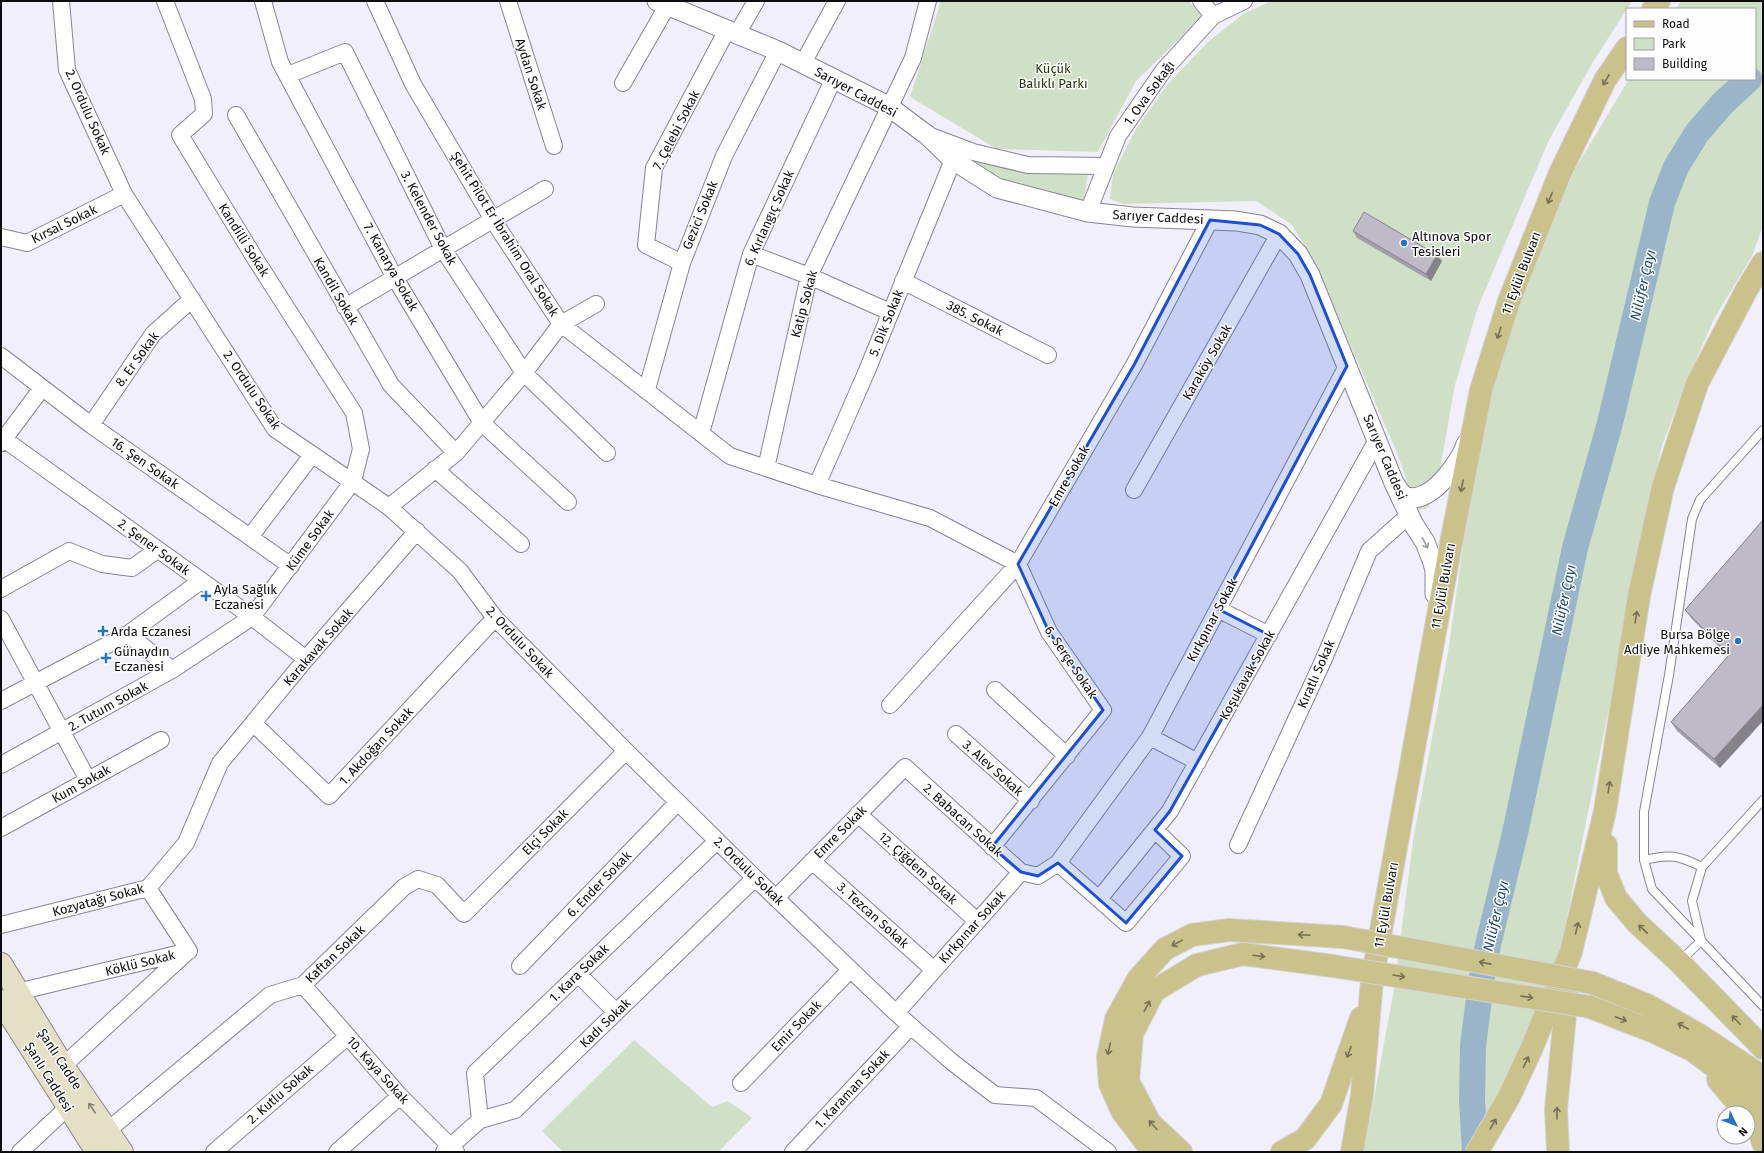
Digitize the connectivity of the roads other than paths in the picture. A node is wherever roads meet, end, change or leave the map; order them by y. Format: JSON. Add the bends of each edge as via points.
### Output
{"nodes":[{"id":1,"x":61,"y":1,"type":"edge"},
{"id":2,"x":165,"y":1,"type":"edge"},
{"id":3,"x":263,"y":1,"type":"edge"},
{"id":4,"x":375,"y":1,"type":"edge"},
{"id":5,"x":508,"y":1,"type":"edge"},
{"id":6,"x":756,"y":1,"type":"edge"},
{"id":7,"x":837,"y":1,"type":"edge"},
{"id":8,"x":928,"y":1,"type":"edge"},
{"id":9,"x":1201,"y":1,"type":"edge"},
{"id":10,"x":1244,"y":1,"type":"edge"},
{"id":11,"x":665,"y":2,"type":"edge"},
{"id":12,"x":1213,"y":16,"type":"junction"},
{"id":13,"x":732,"y":32,"type":"junction"},
{"id":14,"x":1626,"y":49,"type":"edge"},
{"id":15,"x":778,"y":51,"type":"junction"},
{"id":16,"x":803,"y":63,"type":"junction"},
{"id":17,"x":288,"y":75,"type":"junction"},
{"id":18,"x":834,"y":78,"type":"junction"},
{"id":19,"x":623,"y":83,"type":"dead end"},
{"id":20,"x":888,"y":106,"type":"junction"},
{"id":21,"x":236,"y":115,"type":"dead end"},
{"id":22,"x":927,"y":135,"type":"junction"},
{"id":23,"x":554,"y":146,"type":"dead end"},
{"id":24,"x":953,"y":160,"type":"junction"},
{"id":25,"x":1106,"y":166,"type":"junction"},
{"id":26,"x":545,"y":189,"type":"dead end"},
{"id":27,"x":124,"y":194,"type":"junction"},
{"id":28,"x":1088,"y":212,"type":"junction"},
{"id":29,"x":493,"y":220,"type":"junction"},
{"id":30,"x":1210,"y":220,"type":"junction"},
{"id":31,"x":1279,"y":234,"type":"junction"},
{"id":32,"x":1,"y":237,"type":"edge"},
{"id":33,"x":443,"y":249,"type":"junction"},
{"id":34,"x":751,"y":254,"type":"junction"},
{"id":35,"x":682,"y":263,"type":"junction"},
{"id":36,"x":1763,"y":263,"type":"edge"},
{"id":37,"x":809,"y":276,"type":"junction"},
{"id":38,"x":395,"y":278,"type":"junction"},
{"id":39,"x":903,"y":281,"type":"junction"},
{"id":40,"x":192,"y":299,"type":"junction"},
{"id":41,"x":596,"y":304,"type":"dead end"},
{"id":42,"x":345,"y":307,"type":"junction"},
{"id":43,"x":890,"y":312,"type":"junction"},
{"id":44,"x":561,"y":324,"type":"junction"},
{"id":45,"x":1048,"y":355,"type":"dead end"},
{"id":46,"x":1,"y":356,"type":"edge"},
{"id":47,"x":1347,"y":366,"type":"junction"},
{"id":48,"x":524,"y":373,"type":"junction"},
{"id":49,"x":42,"y":388,"type":"junction"},
{"id":50,"x":647,"y":389,"type":"junction"},
{"id":51,"x":1480,"y":394,"type":"junction"},
{"id":52,"x":482,"y":423,"type":"junction"},
{"id":53,"x":91,"y":425,"type":"junction"},
{"id":54,"x":1763,"y":430,"type":"edge"},
{"id":55,"x":701,"y":433,"type":"junction"},
{"id":56,"x":2,"y":440,"type":"edge"},
{"id":57,"x":1377,"y":440,"type":"junction"},
{"id":58,"x":456,"y":452,"type":"junction"},
{"id":59,"x":607,"y":453,"type":"dead end"},
{"id":60,"x":312,"y":455,"type":"junction"},
{"id":61,"x":766,"y":468,"type":"junction"},
{"id":62,"x":435,"y":469,"type":"junction"},
{"id":63,"x":353,"y":481,"type":"junction"},
{"id":64,"x":1394,"y":483,"type":"junction"},
{"id":65,"x":817,"y":485,"type":"junction"},
{"id":66,"x":1134,"y":490,"type":"dead end"},
{"id":67,"x":568,"y":502,"type":"dead end"},
{"id":68,"x":389,"y":507,"type":"junction"},
{"id":69,"x":1409,"y":515,"type":"junction"},
{"id":70,"x":417,"y":531,"type":"junction"},
{"id":71,"x":250,"y":537,"type":"junction"},
{"id":72,"x":521,"y":544,"type":"dead end"},
{"id":73,"x":157,"y":550,"type":"junction"},
{"id":74,"x":1018,"y":564,"type":"junction"},
{"id":75,"x":291,"y":566,"type":"junction"},
{"id":76,"x":201,"y":581,"type":"junction"},
{"id":77,"x":1,"y":589,"type":"edge"},
{"id":78,"x":1218,"y":609,"type":"junction"},
{"id":79,"x":252,"y":617,"type":"junction"},
{"id":80,"x":495,"y":618,"type":"junction"},
{"id":81,"x":1,"y":619,"type":"edge"},
{"id":82,"x":1436,"y":629,"type":"junction"},
{"id":83,"x":128,"y":634,"type":"junction"},
{"id":84,"x":1269,"y":635,"type":"junction"},
{"id":85,"x":306,"y":659,"type":"junction"},
{"id":86,"x":172,"y":670,"type":"junction"},
{"id":87,"x":36,"y":684,"type":"junction"},
{"id":88,"x":995,"y":690,"type":"dead end"},
{"id":89,"x":1,"y":701,"type":"edge"},
{"id":90,"x":890,"y":705,"type":"dead end"},
{"id":91,"x":253,"y":723,"type":"junction"},
{"id":92,"x":62,"y":732,"type":"junction"},
{"id":93,"x":956,"y":734,"type":"dead end"},
{"id":94,"x":1150,"y":737,"type":"junction"},
{"id":95,"x":161,"y":740,"type":"dead end"},
{"id":96,"x":626,"y":751,"type":"junction"},
{"id":97,"x":1067,"y":756,"type":"junction"},
{"id":98,"x":1198,"y":762,"type":"junction"},
{"id":99,"x":220,"y":763,"type":"joint"},
{"id":100,"x":1,"y":765,"type":"edge"},
{"id":101,"x":905,"y":767,"type":"joint"},
{"id":102,"x":88,"y":780,"type":"junction"},
{"id":103,"x":1763,"y":800,"type":"edge"},
{"id":104,"x":1031,"y":801,"type":"junction"},
{"id":105,"x":678,"y":802,"type":"junction"},
{"id":106,"x":1605,"y":811,"type":"junction"},
{"id":107,"x":858,"y":814,"type":"junction"},
{"id":108,"x":1,"y":828,"type":"edge"},
{"id":109,"x":1155,"y":830,"type":"junction"},
{"id":110,"x":717,"y":841,"type":"junction"},
{"id":111,"x":1238,"y":845,"type":"dead end"},
{"id":112,"x":992,"y":847,"type":"junction"},
{"id":113,"x":1644,"y":860,"type":"junction"},
{"id":114,"x":812,"y":861,"type":"junction"},
{"id":115,"x":1058,"y":863,"type":"junction"},
{"id":116,"x":1702,"y":866,"type":"junction"},
{"id":117,"x":1021,"y":872,"type":"junction"},
{"id":118,"x":755,"y":878,"type":"junction"},
{"id":119,"x":148,"y":888,"type":"junction"},
{"id":120,"x":776,"y":898,"type":"junction"},
{"id":121,"x":1099,"y":899,"type":"junction"},
{"id":122,"x":464,"y":914,"type":"joint"},
{"id":123,"x":978,"y":922,"type":"junction"},
{"id":124,"x":1,"y":925,"type":"edge"},
{"id":125,"x":1701,"y":941,"type":"junction"},
{"id":126,"x":189,"y":951,"type":"junction"},
{"id":127,"x":1571,"y":952,"type":"junction"},
{"id":128,"x":1679,"y":962,"type":"junction"},
{"id":129,"x":1,"y":964,"type":"edge"},
{"id":130,"x":520,"y":966,"type":"dead end"},
{"id":131,"x":850,"y":970,"type":"junction"},
{"id":132,"x":934,"y":970,"type":"junction"},
{"id":133,"x":578,"y":974,"type":"junction"},
{"id":134,"x":303,"y":985,"type":"junction"},
{"id":135,"x":1372,"y":989,"type":"junction"},
{"id":136,"x":6,"y":1002,"type":"edge"},
{"id":137,"x":1763,"y":1006,"type":"edge"},
{"id":138,"x":616,"y":1012,"type":"junction"},
{"id":139,"x":896,"y":1013,"type":"junction"},
{"id":140,"x":911,"y":1026,"type":"junction"},
{"id":141,"x":347,"y":1037,"type":"junction"},
{"id":142,"x":1763,"y":1048,"type":"edge"},
{"id":143,"x":1692,"y":1050,"type":"junction"},
{"id":144,"x":63,"y":1066,"type":"junction"},
{"id":145,"x":1763,"y":1078,"type":"edge"},
{"id":146,"x":741,"y":1083,"type":"dead end"},
{"id":147,"x":400,"y":1096,"type":"junction"},
{"id":148,"x":1763,"y":1103,"type":"edge"},
{"id":149,"x":1739,"y":1105,"type":"edge"},
{"id":150,"x":68,"y":1107,"type":"junction"},
{"id":151,"x":480,"y":1120,"type":"junction"},
{"id":152,"x":1756,"y":1124,"type":"edge"},
{"id":153,"x":107,"y":1131,"type":"junction"},
{"id":154,"x":1763,"y":1143,"type":"edge"},
{"id":155,"x":450,"y":1150,"type":"edge"},
{"id":156,"x":20,"y":1152,"type":"edge"},
{"id":157,"x":97,"y":1152,"type":"edge"},
{"id":158,"x":122,"y":1152,"type":"edge"},
{"id":159,"x":214,"y":1152,"type":"edge"},
{"id":160,"x":337,"y":1152,"type":"edge"},
{"id":161,"x":793,"y":1152,"type":"edge"},
{"id":162,"x":1108,"y":1152,"type":"edge"},
{"id":163,"x":1153,"y":1152,"type":"edge"},
{"id":164,"x":1181,"y":1152,"type":"edge"},
{"id":165,"x":1282,"y":1152,"type":"edge"},
{"id":166,"x":1352,"y":1152,"type":"edge"},
{"id":167,"x":1477,"y":1152,"type":"edge"},
{"id":168,"x":1558,"y":1152,"type":"edge"}],
"edges":[{"from":1,"to":27,"type":"street","name":"2. Ordulu Sokak","via":[[68,70]]},
{"from":2,"to":63,"type":"street","name":"Kandilli Sokak","via":[[204,107],[204,114],[180,135],[354,413],[360,449]]},
{"from":3,"to":17,"type":"street","name":"7. Kanarya Sokak","via":[[280,62]]},
{"from":4,"to":29,"type":"street","name":"Şehit Pilot Er İbrahim Oral Sokak","via":[[413,84]]},
{"from":5,"to":23,"type":"street","name":"Aydan Sokak"},
{"from":6,"to":13,"type":"street"},
{"from":7,"to":16,"type":"street"},
{"from":8,"to":20,"type":"street","name":"Katip Sokak","via":[[913,58]]},
{"from":9,"to":12,"type":"street"},
{"from":10,"to":12,"type":"street","name":"1. Ova Sokağı"},
{"from":11,"to":13,"type":"street","name":"Sarıyer Caddesi"},
{"from":11,"to":19,"type":"street"},
{"from":12,"to":25,"type":"street","name":"1. Ova Sokağı","via":[[1163,71],[1118,136]]},
{"from":13,"to":15,"type":"street","name":"Sarıyer Caddesi"},
{"from":13,"to":35,"type":"street","name":"7. Çelebi Sokak","via":[[654,168],[646,245]]},
{"from":14,"to":51,"type":"main road","name":"11 Eylül Bulvarı","one_way":true,"via":[[1605,80],[1560,173],[1509,301]]},
{"from":15,"to":16,"type":"street","name":"Sarıyer Caddesi"},
{"from":15,"to":35,"type":"street","name":"Gezici Sokak","via":[[724,156]]},
{"from":16,"to":18,"type":"street","name":"Sarıyer Caddesi"},
{"from":17,"to":33,"type":"street","name":"3. Kelender Sokak","via":[[345,52]]},
{"from":17,"to":38,"type":"street","name":"7. Kanarya Sokak"},
{"from":18,"to":20,"type":"street","name":"Sarıyer Caddesi"},
{"from":18,"to":34,"type":"street","name":"6. Kırlangıç Sokak"},
{"from":20,"to":22,"type":"street","name":"Sarıyer Caddesi"},
{"from":20,"to":37,"type":"street","name":"Katip Sokak"},
{"from":21,"to":42,"type":"street","name":"Kandil Sokak"},
{"from":22,"to":24,"type":"street","name":"Sarıyer Caddesi"},
{"from":22,"to":25,"type":"street","via":[[974,152],[1028,164]]},
{"from":24,"to":28,"type":"street","name":"Sarıyer Caddesi","via":[[997,188]]},
{"from":24,"to":39,"type":"street","name":"5. Dik Sokak"},
{"from":25,"to":28,"type":"street","name":"1. Ova Sokağı"},
{"from":26,"to":29,"type":"street"},
{"from":27,"to":32,"type":"street","name":"Kırsal Sokak","via":[[27,243]]},
{"from":27,"to":40,"type":"street","name":"2. Ordulu Sokak"},
{"from":28,"to":30,"type":"street","name":"Sarıyer Caddesi","via":[[1133,217]]},
{"from":29,"to":33,"type":"street"},
{"from":29,"to":44,"type":"street","name":"Şehit Pilot Er İbrahim Oral Sokak"},
{"from":30,"to":31,"type":"street","name":"Sarıyer Caddesi","via":[[1260,225]]},
{"from":30,"to":74,"type":"street","name":"Emre Sokak","via":[[1134,365]]},
{"from":31,"to":47,"type":"street","name":"Sarıyer Caddesi","via":[[1298,254],[1310,275]]},
{"from":31,"to":66,"type":"street","name":"Karaköy Sokak"},
{"from":33,"to":38,"type":"street"},
{"from":33,"to":48,"type":"street","name":"3. Kelender Sokak"},
{"from":34,"to":37,"type":"street"},
{"from":34,"to":55,"type":"street","name":"6. Kırlangıç Sokak"},
{"from":35,"to":50,"type":"street","name":"Gezici Sokak"},
{"from":106,"to":36,"type":"main road","one_way":true,"via":[[1639,596],[1663,487],[1697,384]]},
{"from":37,"to":43,"type":"street"},
{"from":37,"to":61,"type":"street","name":"Katip Sokak"},
{"from":38,"to":42,"type":"street"},
{"from":38,"to":52,"type":"street","name":"7. Kanarya Sokak"},
{"from":39,"to":43,"type":"street","name":"5. Dik Sokak"},
{"from":39,"to":45,"type":"street","name":"385. Sokak"},
{"from":40,"to":53,"type":"street","name":"8. Er Sokak","via":[[153,334]]},
{"from":40,"to":60,"type":"street","name":"2. Ordulu Sokak","via":[[275,429]]},
{"from":41,"to":44,"type":"street"},
{"from":42,"to":58,"type":"street","name":"Kandil Sokak","via":[[391,385]]},
{"from":43,"to":65,"type":"street","name":"5. Dik Sokak"},
{"from":44,"to":48,"type":"street"},
{"from":44,"to":50,"type":"street","name":"Şehit Pilot Er İbrahim Oral Sokak"},
{"from":46,"to":49,"type":"street","name":"16. Şen Sokak"},
{"from":47,"to":57,"type":"street","name":"Sarıyer Caddesi"},
{"from":47,"to":78,"type":"street","name":"Kırkpınar Sokak"},
{"from":48,"to":52,"type":"street"},
{"from":48,"to":59,"type":"street","name":"3. Kelender Sokak"},
{"from":49,"to":53,"type":"street","name":"16. Şen Sokak"},
{"from":49,"to":56,"type":"street"},
{"from":50,"to":55,"type":"street","name":"Şehit Pilot Er İbrahim Oral Sokak"},
{"from":51,"to":64,"type":"street","via":[[1464,452],[1441,483],[1424,494],[1410,498],[1404,496]]},
{"from":51,"to":82,"type":"main road","name":"11 Eylül Bulvarı","one_way":true},
{"from":52,"to":58,"type":"street"},
{"from":52,"to":67,"type":"street","name":"7. Kanarya Sokak"},
{"from":53,"to":71,"type":"street","name":"16. Şen Sokak"},
{"from":54,"to":113,"type":"lane","via":[[1700,500],[1692,520],[1670,675],[1644,812]]},
{"from":55,"to":61,"type":"street","name":"Şehit Pilot Er İbrahim Oral Sokak","via":[[730,456]]},
{"from":56,"to":73,"type":"street","name":"2. Şener Sokak"},
{"from":57,"to":64,"type":"street","name":"Sarıyer Caddesi"},
{"from":57,"to":84,"type":"street","name":"Koşukavak Sokak"},
{"from":58,"to":62,"type":"street"},
{"from":60,"to":63,"type":"street","name":"2. Ordulu Sokak"},
{"from":60,"to":71,"type":"street"},
{"from":61,"to":65,"type":"street","name":"Şehit Pilot Er İbrahim Oral Sokak"},
{"from":62,"to":68,"type":"street"},
{"from":62,"to":72,"type":"street"},
{"from":63,"to":68,"type":"street","name":"2. Ordulu Sokak"},
{"from":63,"to":75,"type":"street","name":"Küme Sokak"},
{"from":64,"to":69,"type":"street","name":"Sarıyer Caddesi"},
{"from":65,"to":74,"type":"street","via":[[930,518]]},
{"from":68,"to":70,"type":"street","name":"2. Ordulu Sokak"},
{"from":69,"to":82,"type":"street","name":"Sarıyer Caddesi","one_way":true,"via":[[1425,542],[1435,570]]},
{"from":69,"to":111,"type":"street","name":"Kıratlı Sokak","via":[[1369,551],[1323,661]]},
{"from":70,"to":80,"type":"street","name":"2. Ordulu Sokak","via":[[460,571]]},
{"from":70,"to":85,"type":"street","name":"Karakavak Sokak"},
{"from":71,"to":75,"type":"street","name":"16. Şen Sokak"},
{"from":73,"to":76,"type":"street","name":"2. Şener Sokak"},
{"from":73,"to":77,"type":"street","via":[[132,568],[102,564],[69,551]]},
{"from":74,"to":90,"type":"street","name":"Emre Sokak"},
{"from":74,"to":97,"type":"street","name":"6. Serçe Sokak","via":[[1049,632],[1103,710]]},
{"from":75,"to":79,"type":"street","name":"Küme Sokak"},
{"from":76,"to":79,"type":"street","name":"2. Şener Sokak"},
{"from":76,"to":83,"type":"street"},
{"from":78,"to":84,"type":"street"},
{"from":78,"to":94,"type":"street","name":"Kırkpınar Sokak"},
{"from":79,"to":85,"type":"street","name":"2. Şener Sokak"},
{"from":79,"to":86,"type":"street","name":"2. Tutum Sokak"},
{"from":80,"to":91,"type":"street","name":"1. Akdoğan Sokak","via":[[329,796]]},
{"from":80,"to":96,"type":"street","name":"2. Ordulu Sokak"},
{"from":81,"to":87,"type":"street"},
{"from":82,"to":135,"type":"main road","name":"11 Eylül Bulvarı"},
{"from":83,"to":86,"type":"street"},
{"from":83,"to":87,"type":"street"},
{"from":84,"to":98,"type":"street","name":"Koşukavak Sokak"},
{"from":85,"to":91,"type":"street","name":"Karakavak Sokak"},
{"from":86,"to":92,"type":"street","name":"2. Tutum Sokak"},
{"from":87,"to":89,"type":"street"},
{"from":87,"to":92,"type":"street"},
{"from":88,"to":97,"type":"street"},
{"from":91,"to":99,"type":"street","name":"Karakavak Sokak"},
{"from":92,"to":100,"type":"street","name":"2. Tutum Sokak"},
{"from":92,"to":102,"type":"street"},
{"from":93,"to":104,"type":"street","name":"3. Alev Sokak"},
{"from":94,"to":98,"type":"street"},
{"from":94,"to":115,"type":"street","name":"Kırkpınar Sokak"},
{"from":95,"to":102,"type":"street","name":"Kum Sokak"},
{"from":96,"to":105,"type":"street","name":"2. Ordulu Sokak"},
{"from":96,"to":122,"type":"street","name":"Elçi Sokak"},
{"from":97,"to":104,"type":"street","name":"6. Serçe Sokak"},
{"from":98,"to":109,"type":"street","name":"Koşukavak Sokak","via":[[1170,811]]},
{"from":99,"to":119,"type":"street","name":"Kozyatağı Sokak","via":[[186,843]]},
{"from":101,"to":107,"type":"street","name":"Emre Sokak"},
{"from":101,"to":112,"type":"street","name":"2. Babacan Sokak"},
{"from":102,"to":108,"type":"street","name":"Kum Sokak"},
{"from":103,"to":116,"type":"lane"},
{"from":104,"to":112,"type":"street","name":"6. Serçe Sokak"},
{"from":105,"to":110,"type":"street","name":"2. Ordulu Sokak"},
{"from":105,"to":130,"type":"street","name":"6. Ender Sokak"},
{"from":127,"to":106,"type":"main road","one_way":true},
{"from":128,"to":106,"type":"main road","one_way":true,"via":[[1637,923],[1616,898],[1606,873]]},
{"from":107,"to":114,"type":"street","name":"Emre Sokak"},
{"from":107,"to":123,"type":"street","name":"12. Çiğdem Sokak"},
{"from":109,"to":121,"type":"street","name":"Koşukavak Sokak"},
{"from":109,"to":121,"type":"street","via":[[1182,856],[1126,923]]},
{"from":110,"to":118,"type":"street","name":"2. Ordulu Sokak"},
{"from":110,"to":133,"type":"street","name":"1. Kara Sokak"},
{"from":112,"to":117,"type":"street","name":"2. Babacan Sokak"},
{"from":113,"to":116,"type":"lane","via":[[1663,856],[1682,857]]},
{"from":113,"to":125,"type":"lane","via":[[1652,889]]},
{"from":114,"to":120,"type":"street","name":"Emre Sokak"},
{"from":114,"to":132,"type":"street","name":"3. Tezcan Sokak"},
{"from":115,"to":117,"type":"street","name":"Kırkpınar Sokak","via":[[1038,876]]},
{"from":115,"to":121,"type":"street"},
{"from":116,"to":125,"type":"lane","via":[[1692,901]]},
{"from":117,"to":123,"type":"street","name":"Kırkpınar Sokak"},
{"from":118,"to":120,"type":"street","name":"2. Ordulu Sokak"},
{"from":118,"to":138,"type":"street","name":"Kadı Sokak"},
{"from":119,"to":124,"type":"street","name":"Kozyatağı Sokak"},
{"from":119,"to":126,"type":"street","name":"Köklü Sokak"},
{"from":120,"to":131,"type":"street","name":"2. Ordulu Sokak"},
{"from":122,"to":134,"type":"street","name":"Kaftan Sokak","via":[[437,885],[418,879],[404,886]]},
{"from":123,"to":132,"type":"street","name":"Kırkpınar Sokak"},
{"from":125,"to":128,"type":"lane"},
{"from":125,"to":137,"type":"lane"},
{"from":126,"to":136,"type":"street","name":"Köklü Sokak"},
{"from":126,"to":144,"type":"street"},
{"from":167,"to":127,"type":"main road","one_way":true,"via":[[1509,1097]]},
{"from":168,"to":127,"type":"main road","one_way":true,"via":[[1556,1109]]},
{"from":142,"to":128,"type":"main road","one_way":true},
{"from":129,"to":136,"type":"main road","name":"Şanlı Cadde"},
{"from":131,"to":139,"type":"street","name":"2. Ordulu Sokak"},
{"from":131,"to":146,"type":"street","name":"Emir Sokak"},
{"from":132,"to":139,"type":"street","name":"Kırkpınar Sokak"},
{"from":133,"to":138,"type":"street"},
{"from":133,"to":151,"type":"street","name":"1. Kara Sokak","via":[[475,1072]]},
{"from":134,"to":141,"type":"street","name":"10. Kaya Sokak"},
{"from":134,"to":153,"type":"street","name":"Kaftan Sokak","via":[[270,995]]},
{"from":135,"to":165,"type":"main road","one_way":true,"via":[[1331,1104],[1305,1139]]},
{"from":135,"to":166,"type":"main road","name":"11 Eylül Bulvarı","via":[[1362,1095]]},
{"from":136,"to":144,"type":"main road","name":"Şanlı Cadde"},
{"from":136,"to":150,"type":"main road","name":"Şanlı Caddesi"},
{"from":138,"to":151,"type":"street","name":"Kadı Sokak","via":[[515,1110]]},
{"from":139,"to":140,"type":"street","name":"2. Ordulu Sokak"},
{"from":140,"to":161,"type":"street","name":"1. Karaman Sokak"},
{"from":140,"to":162,"type":"street","name":"2. Ordulu Sokak","via":[[995,1095],[1036,1098]]},
{"from":141,"to":147,"type":"street","name":"10. Kaya Sokak"},
{"from":141,"to":159,"type":"street","name":"2. Kutlu Sokak"},
{"from":143,"to":148,"type":"main road"},
{"from":143,"to":149,"type":"main road"},
{"from":164,"to":143,"type":"main road","one_way":true,"bridge":true,"via":[[1150,1123],[1128,1081],[1132,1034],[1154,991],[1197,965],[1243,954],[1590,1006]]},
{"from":153,"to":144,"type":"main road","name":"Şanlı Cadde","one_way":true},
{"from":145,"to":163,"type":"main road","one_way":true,"bridge":true,"via":[[1701,1036],[1647,1005],[1593,983],[1343,937],[1228,930],[1192,935],[1165,949],[1138,979],[1116,1019],[1108,1057],[1110,1084],[1122,1111]]},
{"from":147,"to":155,"type":"street","name":"10. Kaya Sokak"},
{"from":147,"to":160,"type":"street"},
{"from":150,"to":156,"type":"street"},
{"from":150,"to":157,"type":"main road","name":"Şanlı Caddesi"},
{"from":151,"to":155,"type":"street","name":"Kadı Sokak"},
{"from":152,"to":154,"type":"main road"},
{"from":153,"to":158,"type":"main road","name":"Şanlı Cadde"}]}
